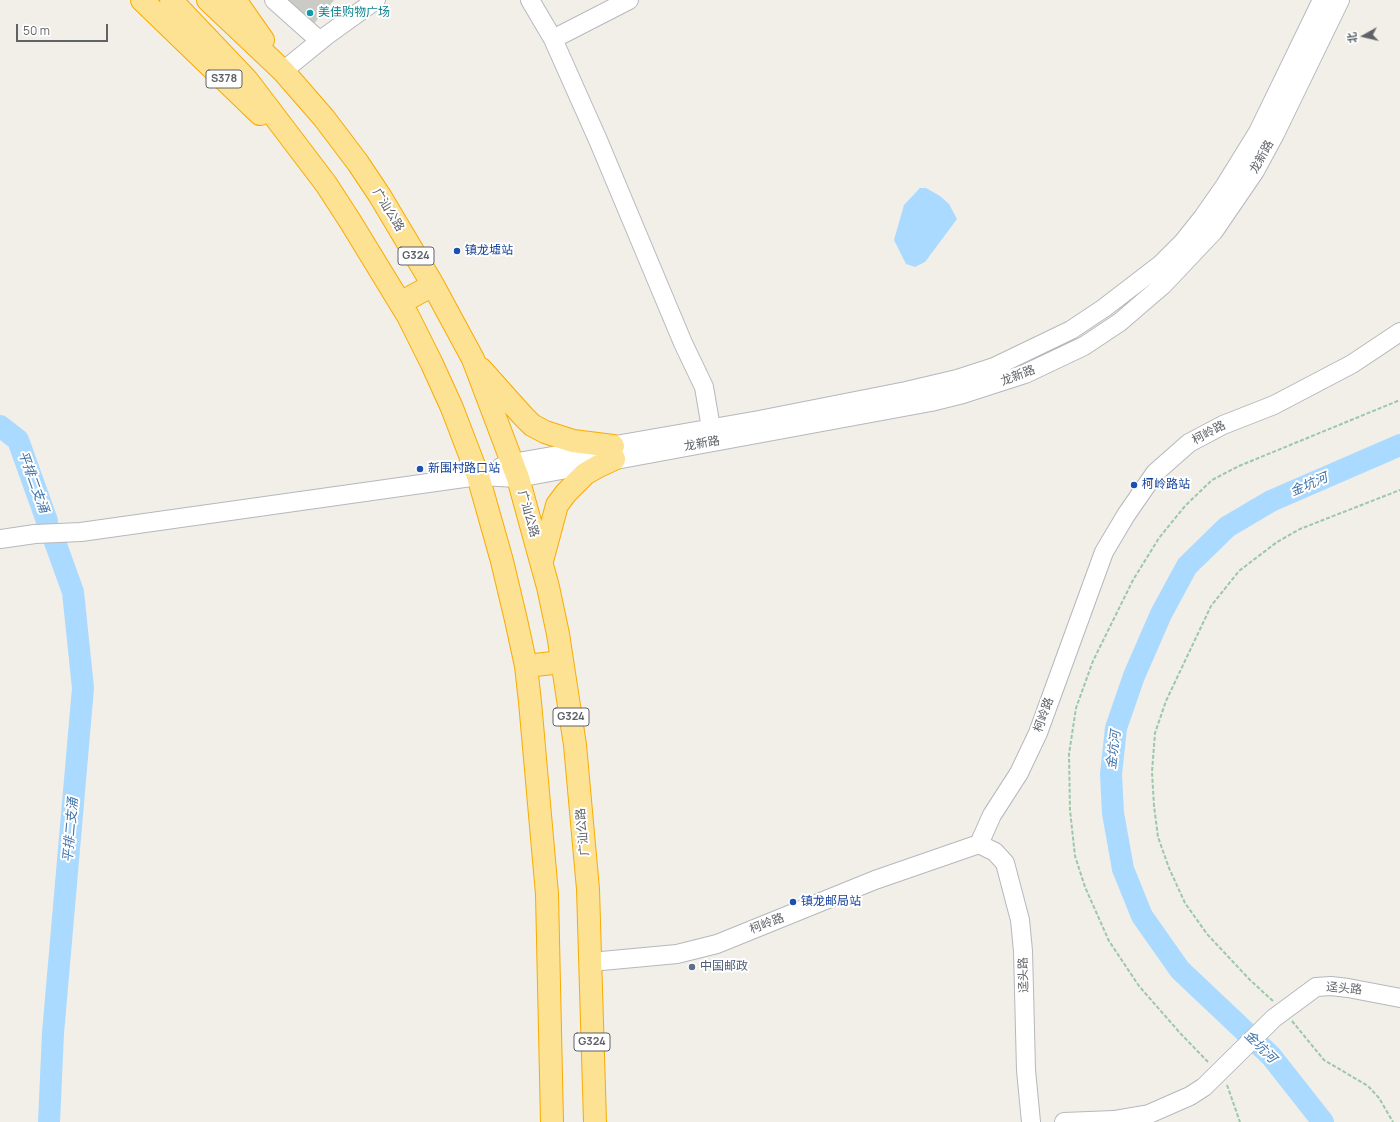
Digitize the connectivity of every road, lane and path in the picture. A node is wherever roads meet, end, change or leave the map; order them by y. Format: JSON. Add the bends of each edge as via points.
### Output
{"nodes":[{"id":1,"x":142,"y":0,"type":"edge"},
{"id":2,"x":171,"y":0,"type":"edge"},
{"id":3,"x":208,"y":0,"type":"edge"},
{"id":4,"x":235,"y":0,"type":"edge"},
{"id":5,"x":274,"y":0,"type":"edge"},
{"id":6,"x":376,"y":0,"type":"edge"},
{"id":7,"x":530,"y":0,"type":"edge"},
{"id":8,"x":629,"y":0,"type":"edge"},
{"id":9,"x":1322,"y":0,"type":"edge"},
{"id":10,"x":1340,"y":0,"type":"edge"},
{"id":11,"x":553,"y":39,"type":"junction"},
{"id":12,"x":320,"y":41,"type":"junction"},
{"id":13,"x":283,"y":72,"type":"junction"},
{"id":14,"x":305,"y":158,"type":"junction"},
{"id":15,"x":433,"y":285,"type":"junction"},
{"id":16,"x":400,"y":303,"type":"junction"},
{"id":17,"x":1400,"y":332,"type":"edge"},
{"id":18,"x":473,"y":359,"type":"junction"},
{"id":19,"x":1400,"y":400,"type":"edge"},
{"id":20,"x":711,"y":428,"type":"junction"},
{"id":21,"x":614,"y":452,"type":"junction"},
{"id":22,"x":515,"y":470,"type":"junction"},
{"id":23,"x":478,"y":476,"type":"junction"},
{"id":24,"x":1400,"y":490,"type":"edge"},
{"id":25,"x":0,"y":539,"type":"edge"},
{"id":26,"x":542,"y":562,"type":"junction"},
{"id":27,"x":562,"y":662,"type":"junction"},
{"id":28,"x":526,"y":666,"type":"junction"},
{"id":29,"x":979,"y":844,"type":"junction"},
{"id":30,"x":591,"y":962,"type":"junction"},
{"id":31,"x":1400,"y":998,"type":"edge"},
{"id":32,"x":1279,"y":1015,"type":"junction"},
{"id":33,"x":1219,"y":1072,"type":"junction"},
{"id":34,"x":552,"y":1122,"type":"edge"},
{"id":35,"x":595,"y":1122,"type":"edge"},
{"id":36,"x":1031,"y":1122,"type":"edge"},
{"id":37,"x":1064,"y":1122,"type":"edge"},
{"id":38,"x":1240,"y":1122,"type":"edge"},
{"id":39,"x":1393,"y":1122,"type":"edge"}],
"edges":[{"from":1,"to":14,"type":"highway","number":"S378"},
{"from":2,"to":14,"type":"highway","number":"G324","via":[[247,80]]},
{"from":3,"to":13,"type":"highway","name":"广汕公路","number":"G324"},
{"from":4,"to":13,"type":"highway"},
{"from":5,"to":12,"type":"street"},
{"from":6,"to":12,"type":"street"},
{"from":7,"to":11,"type":"street"},
{"from":8,"to":11,"type":"street"},
{"from":9,"to":20,"type":"street","name":"龙新路","via":[[1258,132],[1220,193],[1183,242],[1160,265],[1104,308],[1071,330],[1021,355],[957,379]]},
{"from":10,"to":21,"type":"street","name":"龙新路","via":[[1265,152],[1214,231],[1177,272],[1139,307],[1084,346],[1025,374],[963,394],[875,413]]},
{"from":11,"to":20,"type":"street","via":[[704,387]]},
{"from":12,"to":13,"type":"street"},
{"from":13,"to":15,"type":"highway","name":"广汕公路","number":"G324","via":[[324,118],[358,163]]},
{"from":14,"to":16,"type":"highway","number":"G324","via":[[350,221]]},
{"from":15,"to":16,"type":"highway"},
{"from":15,"to":18,"type":"highway","name":"广汕公路","number":"G324"},
{"from":16,"to":23,"type":"highway","number":"G324","via":[[452,408]]},
{"from":17,"to":29,"type":"street","name":"柯岭路","via":[[1352,364],[1274,405],[1223,425],[1189,443],[1155,473],[1104,552],[1038,734],[1019,773],[992,815]]},
{"from":18,"to":21,"type":"highway","via":[[532,425],[558,437]]},
{"from":18,"to":22,"type":"highway","name":"广汕公路","number":"G324"},
{"from":19,"to":33,"type":"path","via":[[1239,466],[1212,480],[1185,506],[1159,538],[1133,580],[1093,661],[1076,708],[1070,754],[1070,810],[1075,856],[1085,888],[1109,941],[1139,986]]},
{"from":20,"to":21,"type":"street","name":"龙新路"},
{"from":21,"to":22,"type":"street","name":"龙新路"},
{"from":21,"to":26,"type":"highway","via":[[585,474],[557,505]]},
{"from":22,"to":23,"type":"street","name":"龙新路"},
{"from":22,"to":26,"type":"highway","name":"广汕公路","number":"G324"},
{"from":23,"to":25,"type":"street","name":"龙新路","via":[[81,532]]},
{"from":23,"to":28,"type":"highway","number":"G324","via":[[502,561]]},
{"from":24,"to":32,"type":"path","via":[[1300,529],[1277,542],[1239,571],[1211,606],[1166,700],[1155,733],[1152,772],[1154,806],[1158,837],[1169,868],[1185,903],[1207,934]]},
{"from":26,"to":27,"type":"highway","name":"广汕公路","number":"G324"},
{"from":27,"to":28,"type":"highway"},
{"from":27,"to":30,"type":"highway","name":"广汕公路","number":"G324","via":[[575,745],[588,882]]},
{"from":28,"to":34,"type":"highway","number":"G324","via":[[546,894]]},
{"from":29,"to":30,"type":"street","name":"柯岭路","via":[[875,880],[717,944],[677,954]]},
{"from":29,"to":36,"type":"street","name":"迳头路","via":[[995,852],[1005,863],[1020,920],[1026,1070]]},
{"from":30,"to":35,"type":"highway","name":"广汕公路","number":"G324"},
{"from":31,"to":32,"type":"street","name":"迳头路","via":[[1331,986],[1316,987]]},
{"from":32,"to":33,"type":"street","name":"迳头路"},
{"from":32,"to":39,"type":"path","via":[[1324,1060],[1368,1086],[1379,1098]]},
{"from":33,"to":37,"type":"street","via":[[1190,1096],[1149,1114],[1114,1120]]},
{"from":33,"to":38,"type":"path","via":[[1233,1100]]}]}
